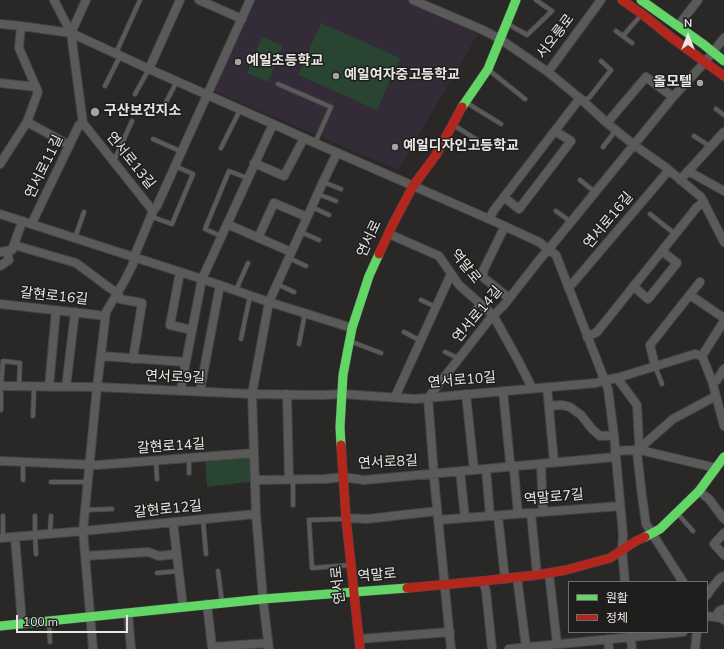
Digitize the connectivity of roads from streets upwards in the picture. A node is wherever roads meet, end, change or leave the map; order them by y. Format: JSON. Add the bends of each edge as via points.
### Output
{"nodes":[{"id":1,"x":54,"y":0,"type":"edge"},
{"id":2,"x":86,"y":0,"type":"edge"},
{"id":3,"x":180,"y":0,"type":"edge"},
{"id":4,"x":199,"y":0,"type":"edge"},
{"id":5,"x":250,"y":0,"type":"edge"},
{"id":6,"x":413,"y":0,"type":"edge"},
{"id":7,"x":516,"y":0,"type":"edge"},
{"id":8,"x":601,"y":0,"type":"edge"},
{"id":9,"x":622,"y":0,"type":"edge"},
{"id":10,"x":698,"y":0,"type":"edge"},
{"id":11,"x":648,"y":2,"type":"edge"},
{"id":12,"x":242,"y":19,"type":"junction"},
{"id":13,"x":0,"y":24,"type":"edge"},
{"id":14,"x":21,"y":26,"type":"junction"},
{"id":15,"x":678,"y":26,"type":"junction"},
{"id":16,"x":71,"y":33,"type":"junction"},
{"id":17,"x":724,"y":38,"type":"edge"},
{"id":18,"x":500,"y":39,"type":"junction"},
{"id":19,"x":713,"y":52,"type":"junction"},
{"id":20,"x":724,"y":61,"type":"edge"},
{"id":21,"x":705,"y":62,"type":"junction"},
{"id":22,"x":149,"y":69,"type":"junction"},
{"id":23,"x":548,"y":72,"type":"junction"},
{"id":24,"x":724,"y":76,"type":"edge"},
{"id":25,"x":0,"y":84,"type":"edge"},
{"id":26,"x":36,"y":87,"type":"junction"},
{"id":27,"x":208,"y":95,"type":"junction"},
{"id":28,"x":673,"y":97,"type":"junction"},
{"id":29,"x":582,"y":100,"type":"junction"},
{"id":30,"x":27,"y":122,"type":"junction"},
{"id":31,"x":83,"y":123,"type":"junction"},
{"id":32,"x":607,"y":123,"type":"junction"},
{"id":33,"x":272,"y":124,"type":"junction"},
{"id":34,"x":555,"y":131,"type":"junction"},
{"id":35,"x":724,"y":132,"type":"edge"},
{"id":36,"x":304,"y":138,"type":"junction"},
{"id":37,"x":70,"y":145,"type":"junction"},
{"id":38,"x":634,"y":145,"type":"junction"},
{"id":39,"x":337,"y":153,"type":"junction"},
{"id":40,"x":254,"y":163,"type":"junction"},
{"id":41,"x":0,"y":164,"type":"edge"},
{"id":42,"x":669,"y":170,"type":"junction"},
{"id":43,"x":688,"y":171,"type":"junction"},
{"id":44,"x":680,"y":180,"type":"junction"},
{"id":45,"x":413,"y":186,"type":"junction"},
{"id":46,"x":724,"y":191,"type":"edge"},
{"id":47,"x":504,"y":197,"type":"junction"},
{"id":48,"x":704,"y":202,"type":"junction"},
{"id":49,"x":153,"y":211,"type":"junction"},
{"id":50,"x":0,"y":214,"type":"edge"},
{"id":51,"x":307,"y":217,"type":"junction"},
{"id":52,"x":489,"y":219,"type":"junction"},
{"id":53,"x":28,"y":222,"type":"junction"},
{"id":54,"x":227,"y":224,"type":"junction"},
{"id":55,"x":505,"y":226,"type":"junction"},
{"id":56,"x":389,"y":234,"type":"junction"},
{"id":57,"x":258,"y":238,"type":"junction"},
{"id":58,"x":724,"y":242,"type":"edge"},
{"id":59,"x":7,"y":249,"type":"edge"},
{"id":60,"x":548,"y":250,"type":"junction"},
{"id":61,"x":662,"y":250,"type":"junction"},
{"id":62,"x":290,"y":255,"type":"junction"},
{"id":63,"x":134,"y":258,"type":"junction"},
{"id":64,"x":0,"y":266,"type":"edge"},
{"id":65,"x":180,"y":272,"type":"junction"},
{"id":66,"x":451,"y":274,"type":"junction"},
{"id":67,"x":202,"y":279,"type":"junction"},
{"id":68,"x":700,"y":282,"type":"dead end"},
{"id":69,"x":220,"y":285,"type":"junction"},
{"id":70,"x":633,"y":286,"type":"junction"},
{"id":71,"x":568,"y":287,"type":"junction"},
{"id":72,"x":118,"y":293,"type":"junction"},
{"id":73,"x":690,"y":295,"type":"junction"},
{"id":74,"x":509,"y":298,"type":"junction"},
{"id":75,"x":269,"y":302,"type":"junction"},
{"id":76,"x":0,"y":304,"type":"edge"},
{"id":77,"x":56,"y":310,"type":"junction"},
{"id":78,"x":75,"y":312,"type":"junction"},
{"id":79,"x":493,"y":315,"type":"junction"},
{"id":80,"x":105,"y":317,"type":"junction"},
{"id":81,"x":724,"y":319,"type":"edge"},
{"id":82,"x":352,"y":328,"type":"junction"},
{"id":83,"x":192,"y":330,"type":"junction"},
{"id":84,"x":587,"y":337,"type":"junction"},
{"id":85,"x":101,"y":356,"type":"junction"},
{"id":86,"x":702,"y":356,"type":"junction"},
{"id":87,"x":132,"y":359,"type":"junction"},
{"id":88,"x":185,"y":362,"type":"junction"},
{"id":89,"x":655,"y":366,"type":"junction"},
{"id":90,"x":724,"y":369,"type":"edge"},
{"id":91,"x":617,"y":378,"type":"junction"},
{"id":92,"x":605,"y":380,"type":"junction"},
{"id":93,"x":712,"y":382,"type":"junction"},
{"id":94,"x":0,"y":386,"type":"edge"},
{"id":95,"x":49,"y":387,"type":"junction"},
{"id":96,"x":66,"y":387,"type":"junction"},
{"id":97,"x":97,"y":387,"type":"junction"},
{"id":98,"x":547,"y":387,"type":"junction"},
{"id":99,"x":532,"y":388,"type":"junction"},
{"id":100,"x":181,"y":391,"type":"junction"},
{"id":101,"x":200,"y":391,"type":"junction"},
{"id":102,"x":502,"y":391,"type":"junction"},
{"id":103,"x":252,"y":394,"type":"junction"},
{"id":104,"x":287,"y":394,"type":"junction"},
{"id":105,"x":342,"y":394,"type":"junction"},
{"id":106,"x":466,"y":394,"type":"junction"},
{"id":107,"x":716,"y":396,"type":"junction"},
{"id":108,"x":395,"y":397,"type":"junction"},
{"id":109,"x":428,"y":398,"type":"junction"},
{"id":110,"x":549,"y":406,"type":"junction"},
{"id":111,"x":724,"y":426,"type":"edge"},
{"id":112,"x":614,"y":435,"type":"junction"},
{"id":113,"x":640,"y":448,"type":"junction"},
{"id":114,"x":254,"y":453,"type":"junction"},
{"id":115,"x":615,"y":454,"type":"junction"},
{"id":116,"x":724,"y":456,"type":"edge"},
{"id":117,"x":0,"y":462,"type":"edge"},
{"id":118,"x":554,"y":462,"type":"junction"},
{"id":119,"x":541,"y":464,"type":"junction"},
{"id":120,"x":88,"y":465,"type":"junction"},
{"id":121,"x":512,"y":466,"type":"junction"},
{"id":122,"x":486,"y":468,"type":"junction"},
{"id":123,"x":718,"y":469,"type":"junction"},
{"id":124,"x":474,"y":470,"type":"junction"},
{"id":125,"x":460,"y":471,"type":"junction"},
{"id":126,"x":434,"y":473,"type":"junction"},
{"id":127,"x":343,"y":477,"type":"junction"},
{"id":128,"x":291,"y":479,"type":"junction"},
{"id":129,"x":256,"y":480,"type":"junction"},
{"id":130,"x":700,"y":491,"type":"junction"},
{"id":131,"x":620,"y":506,"type":"junction"},
{"id":132,"x":437,"y":511,"type":"junction"},
{"id":133,"x":544,"y":512,"type":"junction"},
{"id":134,"x":531,"y":513,"type":"junction"},
{"id":135,"x":256,"y":514,"type":"junction"},
{"id":136,"x":518,"y":514,"type":"junction"},
{"id":137,"x":494,"y":516,"type":"junction"},
{"id":138,"x":346,"y":518,"type":"junction"},
{"id":139,"x":465,"y":518,"type":"junction"},
{"id":140,"x":724,"y":519,"type":"edge"},
{"id":141,"x":438,"y":520,"type":"junction"},
{"id":142,"x":173,"y":522,"type":"junction"},
{"id":143,"x":82,"y":531,"type":"junction"},
{"id":144,"x":652,"y":533,"type":"junction"},
{"id":145,"x":724,"y":533,"type":"edge"},
{"id":146,"x":15,"y":537,"type":"junction"},
{"id":147,"x":1,"y":538,"type":"edge"},
{"id":148,"x":622,"y":550,"type":"junction"},
{"id":149,"x":177,"y":554,"type":"junction"},
{"id":150,"x":724,"y":555,"type":"edge"},
{"id":151,"x":85,"y":556,"type":"junction"},
{"id":152,"x":549,"y":573,"type":"junction"},
{"id":153,"x":537,"y":575,"type":"junction"},
{"id":154,"x":724,"y":576,"type":"edge"},
{"id":155,"x":517,"y":577,"type":"junction"},
{"id":156,"x":504,"y":579,"type":"junction"},
{"id":157,"x":483,"y":581,"type":"junction"},
{"id":158,"x":625,"y":581,"type":"edge"},
{"id":159,"x":682,"y":581,"type":"edge"},
{"id":160,"x":445,"y":584,"type":"junction"},
{"id":161,"x":354,"y":592,"type":"junction"},
{"id":162,"x":708,"y":594,"type":"edge"},
{"id":163,"x":263,"y":598,"type":"junction"},
{"id":164,"x":207,"y":604,"type":"junction"},
{"id":165,"x":183,"y":607,"type":"junction"},
{"id":166,"x":724,"y":609,"type":"edge"},
{"id":167,"x":128,"y":612,"type":"junction"},
{"id":168,"x":708,"y":616,"type":"edge"},
{"id":169,"x":90,"y":617,"type":"junction"},
{"id":170,"x":720,"y":618,"type":"edge"},
{"id":171,"x":22,"y":623,"type":"junction"},
{"id":172,"x":0,"y":626,"type":"edge"},
{"id":173,"x":450,"y":632,"type":"junction"},
{"id":174,"x":591,"y":633,"type":"edge"},
{"id":175,"x":666,"y":633,"type":"edge"},
{"id":176,"x":697,"y":633,"type":"edge"},
{"id":177,"x":631,"y":635,"type":"edge"},
{"id":178,"x":359,"y":639,"type":"junction"},
{"id":179,"x":608,"y":639,"type":"junction"},
{"id":180,"x":592,"y":641,"type":"junction"},
{"id":181,"x":557,"y":644,"type":"junction"},
{"id":182,"x":580,"y":645,"type":"edge"},
{"id":183,"x":269,"y":646,"type":"edge"},
{"id":184,"x":548,"y":647,"type":"edge"},
{"id":185,"x":521,"y":648,"type":"edge"},
{"id":186,"x":93,"y":649,"type":"edge"},
{"id":187,"x":131,"y":649,"type":"edge"},
{"id":188,"x":360,"y":649,"type":"edge"},
{"id":189,"x":447,"y":649,"type":"edge"},
{"id":190,"x":451,"y":649,"type":"edge"},
{"id":191,"x":492,"y":649,"type":"edge"},
{"id":192,"x":509,"y":649,"type":"edge"},
{"id":193,"x":609,"y":649,"type":"edge"},
{"id":194,"x":632,"y":649,"type":"edge"},
{"id":195,"x":695,"y":649,"type":"edge"}],
"edges":[{"from":1,"to":16,"type":"street"},
{"from":2,"to":16,"type":"street"},
{"from":3,"to":22,"type":"street"},
{"from":4,"to":12,"type":"street"},
{"from":5,"to":12,"type":"street"},
{"from":6,"to":18,"type":"street"},
{"from":7,"to":18,"type":"main road","name":"연서로"},
{"from":8,"to":23,"type":"street","name":"서오릉로"},
{"from":9,"to":21,"type":"main road"},
{"from":10,"to":15,"type":"street"},
{"from":11,"to":15,"type":"main road"},
{"from":12,"to":27,"type":"street"},
{"from":13,"to":14,"type":"street"},
{"from":14,"to":16,"type":"street"},
{"from":14,"to":26,"type":"street","via":[[19,48]]},
{"from":15,"to":19,"type":"main road"},
{"from":16,"to":22,"type":"street"},
{"from":16,"to":31,"type":"street"},
{"from":17,"to":19,"type":"street","name":"연서로16길"},
{"from":18,"to":23,"type":"street"},
{"from":18,"to":45,"type":"main road","name":"연서로","via":[[488,69],[465,102],[436,155]]},
{"from":19,"to":20,"type":"main road"},
{"from":19,"to":21,"type":"street","name":"연서로16길"},
{"from":21,"to":24,"type":"main road"},
{"from":21,"to":28,"type":"street","name":"연서로16길"},
{"from":22,"to":27,"type":"street"},
{"from":23,"to":29,"type":"street"},
{"from":25,"to":26,"type":"street"},
{"from":26,"to":30,"type":"street","via":[[38,92]]},
{"from":27,"to":33,"type":"street"},
{"from":27,"to":49,"type":"street","via":[[158,206]]},
{"from":28,"to":32,"type":"street","via":[[646,77]]},
{"from":28,"to":38,"type":"street","name":"연서로16길"},
{"from":29,"to":32,"type":"street"},
{"from":29,"to":34,"type":"street","via":[[577,102]]},
{"from":30,"to":37,"type":"street"},
{"from":30,"to":41,"type":"street"},
{"from":31,"to":37,"type":"street","name":"연서로11길","via":[[79,125]]},
{"from":31,"to":49,"type":"street","name":"연서로13길"},
{"from":32,"to":38,"type":"street"},
{"from":33,"to":36,"type":"street"},
{"from":33,"to":40,"type":"street"},
{"from":34,"to":47,"type":"street"},
{"from":34,"to":47,"type":"street","via":[[571,142],[519,209]]},
{"from":35,"to":43,"type":"street"},
{"from":36,"to":39,"type":"street"},
{"from":36,"to":40,"type":"street","via":[[284,176]]},
{"from":37,"to":53,"type":"street","name":"연서로11길"},
{"from":38,"to":42,"type":"street"},
{"from":38,"to":60,"type":"street","name":"연서로16길"},
{"from":39,"to":45,"type":"street"},
{"from":39,"to":51,"type":"street"},
{"from":40,"to":54,"type":"street"},
{"from":42,"to":44,"type":"street"},
{"from":42,"to":71,"type":"street","name":"연서로16길"},
{"from":43,"to":44,"type":"street"},
{"from":43,"to":46,"type":"street"},
{"from":44,"to":48,"type":"street"},
{"from":45,"to":52,"type":"street"},
{"from":45,"to":56,"type":"main road","name":"연서로"},
{"from":47,"to":52,"type":"street"},
{"from":48,"to":58,"type":"street"},
{"from":48,"to":61,"type":"street"},
{"from":49,"to":63,"type":"street"},
{"from":50,"to":53,"type":"street"},
{"from":51,"to":57,"type":"street","via":[[274,203]]},
{"from":51,"to":62,"type":"street"},
{"from":52,"to":55,"type":"street"},
{"from":53,"to":59,"type":"street","name":"연서로11길","via":[[21,225]]},
{"from":53,"to":63,"type":"street"},
{"from":54,"to":57,"type":"street"},
{"from":54,"to":67,"type":"street"},
{"from":55,"to":60,"type":"street","via":[[539,242]]},
{"from":55,"to":74,"type":"street","name":"연서로14길","via":[[483,271],[484,278]]},
{"from":56,"to":66,"type":"street","name":"역말로","via":[[439,256]]},
{"from":56,"to":82,"type":"main road","name":"연서로","via":[[369,276]]},
{"from":57,"to":62,"type":"street"},
{"from":59,"to":64,"type":"street","via":[[9,260]]},
{"from":59,"to":72,"type":"street","via":[[76,263]]},
{"from":60,"to":71,"type":"street","via":[[556,255]]},
{"from":60,"to":74,"type":"street","name":"연서로14길"},
{"from":61,"to":70,"type":"street"},
{"from":61,"to":70,"type":"street","via":[[677,263],[648,299]]},
{"from":62,"to":75,"type":"street"},
{"from":63,"to":65,"type":"street"},
{"from":63,"to":72,"type":"street"},
{"from":65,"to":67,"type":"street"},
{"from":65,"to":83,"type":"street","via":[[170,325]]},
{"from":66,"to":79,"type":"street","name":"역말로","via":[[459,285]]},
{"from":66,"to":108,"type":"street","name":"연서로10길"},
{"from":67,"to":69,"type":"street"},
{"from":67,"to":83,"type":"street"},
{"from":68,"to":73,"type":"street"},
{"from":69,"to":75,"type":"street"},
{"from":69,"to":101,"type":"street"},
{"from":70,"to":84,"type":"street","via":[[597,332]]},
{"from":71,"to":84,"type":"street"},
{"from":72,"to":80,"type":"street"},
{"from":72,"to":87,"type":"street","via":[[120,299],[142,303]]},
{"from":73,"to":81,"type":"street"},
{"from":73,"to":89,"type":"street","via":[[650,345]]},
{"from":74,"to":79,"type":"street","name":"연서로14길"},
{"from":75,"to":82,"type":"street"},
{"from":75,"to":103,"type":"street"},
{"from":76,"to":77,"type":"street","name":"갈현로16길"},
{"from":77,"to":78,"type":"street","name":"갈현로16길"},
{"from":77,"to":95,"type":"street"},
{"from":78,"to":80,"type":"street","name":"갈현로16길"},
{"from":78,"to":96,"type":"street"},
{"from":79,"to":99,"type":"street"},
{"from":79,"to":109,"type":"street","name":"연서로14길"},
{"from":80,"to":85,"type":"street"},
{"from":81,"to":86,"type":"street"},
{"from":82,"to":105,"type":"main road","name":"연서로"},
{"from":83,"to":88,"type":"street"},
{"from":84,"to":92,"type":"street"},
{"from":85,"to":87,"type":"street","name":"연서로9길"},
{"from":85,"to":97,"type":"street"},
{"from":86,"to":89,"type":"street","name":"연서로10길","via":[[695,354]]},
{"from":86,"to":93,"type":"street"},
{"from":87,"to":88,"type":"street","name":"연서로9길"},
{"from":88,"to":100,"type":"street"},
{"from":89,"to":91,"type":"street","name":"연서로10길"},
{"from":90,"to":93,"type":"street","via":[[717,380]]},
{"from":91,"to":92,"type":"street","name":"연서로10길"},
{"from":91,"to":113,"type":"street","via":[[636,405]]},
{"from":92,"to":98,"type":"street","name":"연서로10길"},
{"from":92,"to":112,"type":"street"},
{"from":93,"to":107,"type":"street"},
{"from":94,"to":95,"type":"street","name":"연서로9길"},
{"from":95,"to":96,"type":"street","name":"연서로9길"},
{"from":96,"to":97,"type":"street","name":"연서로9길"},
{"from":97,"to":100,"type":"street","name":"연서로9길"},
{"from":97,"to":120,"type":"street"},
{"from":98,"to":99,"type":"street","name":"연서로10길"},
{"from":98,"to":110,"type":"street"},
{"from":99,"to":102,"type":"street","name":"연서로10길"},
{"from":100,"to":101,"type":"street","name":"연서로9길"},
{"from":101,"to":103,"type":"street","name":"연서로9길"},
{"from":102,"to":106,"type":"street","name":"연서로10길"},
{"from":102,"to":121,"type":"street"},
{"from":103,"to":104,"type":"street","name":"연서로9길"},
{"from":103,"to":114,"type":"street"},
{"from":104,"to":105,"type":"street","name":"연서로9길"},
{"from":104,"to":128,"type":"street"},
{"from":105,"to":108,"type":"street","name":"연서로10길"},
{"from":105,"to":127,"type":"main road","name":"연서로","via":[[340,427]]},
{"from":106,"to":109,"type":"street","name":"연서로10길"},
{"from":106,"to":124,"type":"street"},
{"from":107,"to":111,"type":"street"},
{"from":107,"to":113,"type":"street","via":[[672,419]]},
{"from":108,"to":109,"type":"street","name":"연서로10길"},
{"from":109,"to":126,"type":"street","name":"연서로8길"},
{"from":110,"to":112,"type":"street","via":[[570,407],[600,436]]},
{"from":110,"to":118,"type":"street"},
{"from":112,"to":115,"type":"street"},
{"from":113,"to":115,"type":"street"},
{"from":113,"to":123,"type":"street"},
{"from":113,"to":144,"type":"street","via":[[637,452],[642,496],[646,524]]},
{"from":114,"to":120,"type":"street","name":"갈현로14길"},
{"from":114,"to":129,"type":"street"},
{"from":115,"to":118,"type":"street","name":"연서로8길"},
{"from":115,"to":131,"type":"street"},
{"from":116,"to":123,"type":"main road","name":"역말로"},
{"from":117,"to":120,"type":"street","name":"갈현로14길"},
{"from":118,"to":119,"type":"street","name":"연서로8길"},
{"from":119,"to":121,"type":"street","name":"연서로8길"},
{"from":119,"to":133,"type":"street"},
{"from":120,"to":143,"type":"street"},
{"from":121,"to":122,"type":"street","name":"연서로8길"},
{"from":121,"to":136,"type":"street"},
{"from":122,"to":124,"type":"street","name":"연서로8길"},
{"from":122,"to":137,"type":"street"},
{"from":123,"to":130,"type":"main road","name":"역말로"},
{"from":124,"to":125,"type":"street","name":"연서로8길"},
{"from":125,"to":126,"type":"street","name":"연서로8길"},
{"from":125,"to":139,"type":"street"},
{"from":126,"to":127,"type":"street","name":"연서로8길","via":[[364,480]]},
{"from":126,"to":132,"type":"street"},
{"from":127,"to":128,"type":"street","name":"연서로8길"},
{"from":127,"to":138,"type":"main road","name":"연서로"},
{"from":128,"to":129,"type":"street","name":"연서로8길"},
{"from":129,"to":135,"type":"street"},
{"from":130,"to":140,"type":"street"},
{"from":130,"to":144,"type":"main road","name":"역말로","via":[[660,529]]},
{"from":131,"to":133,"type":"street","name":"역말로7길"},
{"from":131,"to":148,"type":"street"},
{"from":132,"to":138,"type":"street","via":[[367,519]]},
{"from":132,"to":141,"type":"street"},
{"from":133,"to":134,"type":"street","name":"역말로7길"},
{"from":134,"to":136,"type":"street","name":"역말로7길"},
{"from":134,"to":153,"type":"street"},
{"from":135,"to":142,"type":"street","name":"갈현로12길"},
{"from":135,"to":163,"type":"street"},
{"from":136,"to":137,"type":"street","name":"역말로7길"},
{"from":137,"to":139,"type":"street"},
{"from":137,"to":156,"type":"street"},
{"from":138,"to":161,"type":"main road","name":"연서로"},
{"from":139,"to":141,"type":"street"},
{"from":141,"to":160,"type":"street"},
{"from":142,"to":143,"type":"street","name":"갈현로12길"},
{"from":142,"to":149,"type":"street"},
{"from":143,"to":146,"type":"street","name":"갈현로12길"},
{"from":143,"to":151,"type":"street"},
{"from":144,"to":148,"type":"main road","name":"역말로"},
{"from":144,"to":159,"type":"street"},
{"from":145,"to":150,"type":"street","via":[[714,544]]},
{"from":146,"to":147,"type":"street","name":"갈현로12길"},
{"from":146,"to":171,"type":"street"},
{"from":148,"to":152,"type":"main road","name":"역말로","via":[[610,558]]},
{"from":148,"to":158,"type":"street"},
{"from":149,"to":151,"type":"street","via":[[159,556],[148,552]]},
{"from":149,"to":165,"type":"street"},
{"from":151,"to":169,"type":"street"},
{"from":152,"to":153,"type":"main road","name":"역말로"},
{"from":152,"to":181,"type":"street"},
{"from":153,"to":155,"type":"main road","name":"역말로"},
{"from":154,"to":162,"type":"street"},
{"from":155,"to":156,"type":"main road","name":"역말로"},
{"from":155,"to":185,"type":"street"},
{"from":156,"to":157,"type":"main road","name":"역말로"},
{"from":157,"to":160,"type":"main road","name":"역말로"},
{"from":157,"to":191,"type":"street"},
{"from":160,"to":161,"type":"main road","name":"역말로"},
{"from":160,"to":173,"type":"street"},
{"from":161,"to":163,"type":"main road","name":"역말로"},
{"from":161,"to":178,"type":"main road","name":"연서로"},
{"from":163,"to":164,"type":"main road","name":"역말로"},
{"from":163,"to":183,"type":"street"},
{"from":164,"to":165,"type":"main road","name":"역말로"},
{"from":164,"to":183,"type":"street","via":[[212,647]]},
{"from":165,"to":167,"type":"main road","name":"역말로"},
{"from":166,"to":170,"type":"street","via":[[718,611]]},
{"from":167,"to":169,"type":"main road","name":"역말로"},
{"from":167,"to":187,"type":"street"},
{"from":168,"to":170,"type":"street"},
{"from":169,"to":171,"type":"main road","name":"역말로"},
{"from":169,"to":186,"type":"street"},
{"from":171,"to":172,"type":"main road","name":"역말로"},
{"from":173,"to":178,"type":"street"},
{"from":173,"to":190,"type":"street"},
{"from":174,"to":180,"type":"street"},
{"from":175,"to":177,"type":"street"},
{"from":176,"to":195,"type":"street"},
{"from":177,"to":179,"type":"street"},
{"from":177,"to":194,"type":"street"},
{"from":178,"to":188,"type":"main road","name":"연서로"},
{"from":179,"to":180,"type":"street"},
{"from":179,"to":193,"type":"street"},
{"from":180,"to":182,"type":"street"},
{"from":181,"to":182,"type":"street"},
{"from":181,"to":184,"type":"street"},
{"from":184,"to":185,"type":"street"},
{"from":185,"to":192,"type":"street"},
{"from":189,"to":190,"type":"street"}]}
